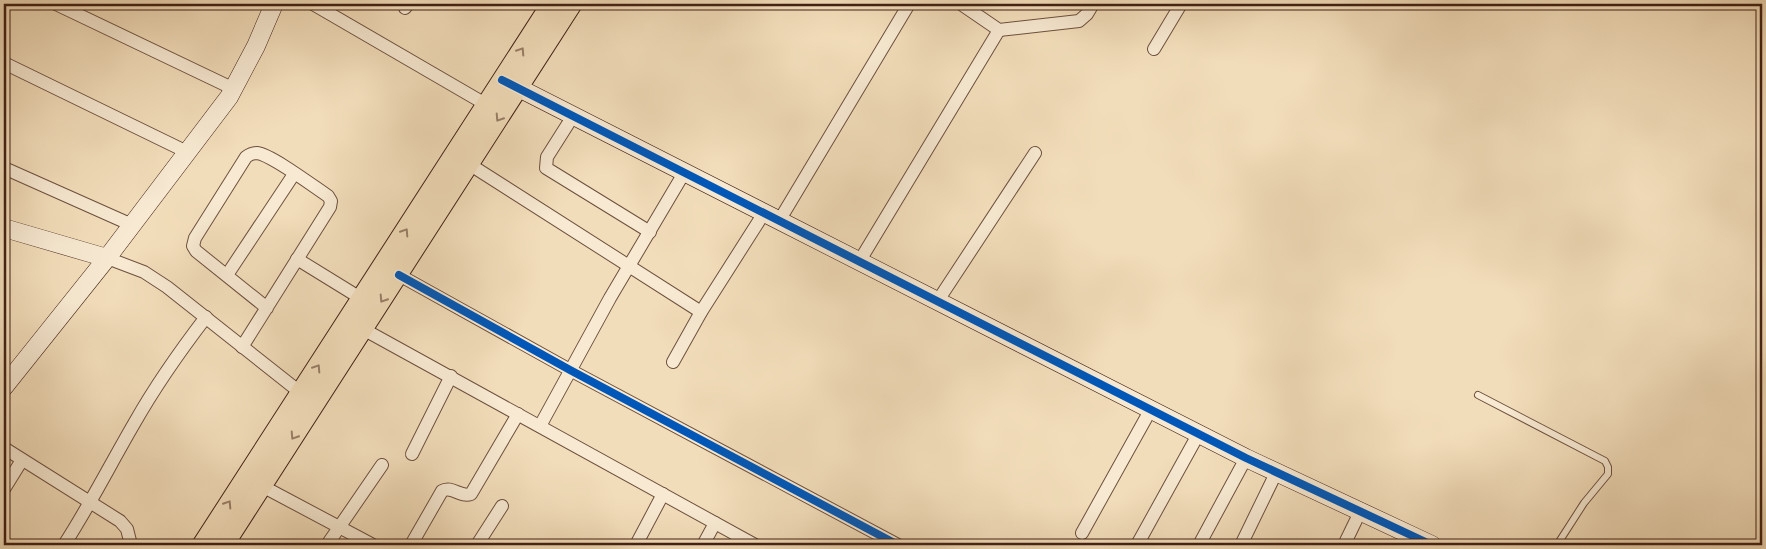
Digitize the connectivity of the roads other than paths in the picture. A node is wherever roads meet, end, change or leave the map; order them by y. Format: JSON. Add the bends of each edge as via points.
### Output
{"nodes":[{"id":1,"x":56,"y":4,"type":"edge"},
{"id":2,"x":274,"y":4,"type":"edge"},
{"id":3,"x":314,"y":4,"type":"edge"},
{"id":4,"x":551,"y":4,"type":"edge"},
{"id":5,"x":572,"y":4,"type":"edge"},
{"id":6,"x":909,"y":4,"type":"edge"},
{"id":7,"x":961,"y":4,"type":"edge"},
{"id":8,"x":1093,"y":4,"type":"edge"},
{"id":9,"x":1181,"y":4,"type":"edge"},
{"id":10,"x":999,"y":30,"type":"junction"},
{"id":11,"x":1154,"y":49,"type":"dead end"},
{"id":12,"x":4,"y":63,"type":"edge"},
{"id":13,"x":510,"y":84,"type":"junction"},
{"id":14,"x":234,"y":90,"type":"junction"},
{"id":15,"x":487,"y":105,"type":"junction"},
{"id":16,"x":573,"y":116,"type":"junction"},
{"id":17,"x":187,"y":152,"type":"junction"},
{"id":18,"x":1035,"y":153,"type":"dead end"},
{"id":19,"x":469,"y":164,"type":"junction"},
{"id":20,"x":4,"y":168,"type":"edge"},
{"id":21,"x":684,"y":173,"type":"junction"},
{"id":22,"x":294,"y":174,"type":"junction"},
{"id":23,"x":764,"y":213,"type":"junction"},
{"id":24,"x":779,"y":222,"type":"junction"},
{"id":25,"x":132,"y":225,"type":"junction"},
{"id":26,"x":4,"y":228,"type":"edge"},
{"id":27,"x":650,"y":232,"type":"junction"},
{"id":28,"x":107,"y":258,"type":"junction"},
{"id":29,"x":297,"y":259,"type":"junction"},
{"id":30,"x":859,"y":262,"type":"junction"},
{"id":31,"x":629,"y":266,"type":"junction"},
{"id":32,"x":227,"y":275,"type":"junction"},
{"id":33,"x":399,"y":275,"type":"junction"},
{"id":34,"x":362,"y":299,"type":"junction"},
{"id":35,"x":937,"y":302,"type":"junction"},
{"id":36,"x":267,"y":308,"type":"junction"},
{"id":37,"x":701,"y":312,"type":"junction"},
{"id":38,"x":206,"y":317,"type":"junction"},
{"id":39,"x":363,"y":329,"type":"junction"},
{"id":40,"x":242,"y":347,"type":"junction"},
{"id":41,"x":673,"y":362,"type":"dead end"},
{"id":42,"x":570,"y":370,"type":"junction"},
{"id":43,"x":451,"y":376,"type":"junction"},
{"id":44,"x":4,"y":387,"type":"edge"},
{"id":45,"x":301,"y":393,"type":"junction"},
{"id":46,"x":1478,"y":395,"type":"dead end"},
{"id":47,"x":1151,"y":409,"type":"junction"},
{"id":48,"x":518,"y":414,"type":"junction"},
{"id":49,"x":540,"y":426,"type":"junction"},
{"id":50,"x":1199,"y":433,"type":"junction"},
{"id":51,"x":4,"y":448,"type":"edge"},
{"id":52,"x":412,"y":454,"type":"dead end"},
{"id":53,"x":1246,"y":458,"type":"junction"},
{"id":54,"x":22,"y":460,"type":"junction"},
{"id":55,"x":382,"y":465,"type":"dead end"},
{"id":56,"x":1277,"y":471,"type":"junction"},
{"id":57,"x":262,"y":486,"type":"junction"},
{"id":58,"x":4,"y":489,"type":"edge"},
{"id":59,"x":663,"y":494,"type":"junction"},
{"id":60,"x":91,"y":503,"type":"junction"},
{"id":61,"x":502,"y":506,"type":"dead end"},
{"id":62,"x":1360,"y":512,"type":"junction"},
{"id":63,"x":715,"y":523,"type":"junction"},
{"id":64,"x":339,"y":527,"type":"junction"},
{"id":65,"x":1082,"y":533,"type":"dead end"},
{"id":66,"x":64,"y":545,"type":"edge"},
{"id":67,"x":131,"y":545,"type":"edge"},
{"id":68,"x":202,"y":545,"type":"edge"},
{"id":69,"x":224,"y":545,"type":"edge"},
{"id":70,"x":327,"y":545,"type":"edge"},
{"id":71,"x":373,"y":545,"type":"edge"},
{"id":72,"x":411,"y":545,"type":"edge"},
{"id":73,"x":477,"y":545,"type":"edge"},
{"id":74,"x":636,"y":545,"type":"edge"},
{"id":75,"x":703,"y":545,"type":"edge"},
{"id":76,"x":755,"y":545,"type":"edge"},
{"id":77,"x":898,"y":545,"type":"edge"},
{"id":78,"x":1137,"y":545,"type":"edge"},
{"id":79,"x":1199,"y":545,"type":"edge"},
{"id":80,"x":1241,"y":545,"type":"edge"},
{"id":81,"x":1344,"y":545,"type":"edge"},
{"id":82,"x":1432,"y":545,"type":"edge"},
{"id":83,"x":1558,"y":545,"type":"edge"}],
"edges":[{"from":1,"to":14,"type":"street"},
{"from":2,"to":14,"type":"street"},
{"from":3,"to":15,"type":"street"},
{"from":13,"to":4,"type":"main road","one_way":true},
{"from":5,"to":13,"type":"main road"},
{"from":6,"to":24,"type":"street"},
{"from":7,"to":10,"type":"street"},
{"from":8,"to":10,"type":"street","via":[[1079,21]]},
{"from":9,"to":11,"type":"street"},
{"from":10,"to":30,"type":"street"},
{"from":12,"to":17,"type":"street"},
{"from":13,"to":15,"type":"main road"},
{"from":13,"to":16,"type":"street"},
{"from":13,"to":19,"type":"main road","one_way":true},
{"from":14,"to":17,"type":"street"},
{"from":34,"to":15,"type":"main road","one_way":true},
{"from":16,"to":21,"type":"street"},
{"from":16,"to":27,"type":"street","via":[[547,157],[546,168]]},
{"from":17,"to":25,"type":"street"},
{"from":18,"to":35,"type":"street"},
{"from":19,"to":31,"type":"street"},
{"from":19,"to":33,"type":"main road"},
{"from":20,"to":25,"type":"street"},
{"from":21,"to":23,"type":"street"},
{"from":21,"to":27,"type":"street"},
{"from":22,"to":29,"type":"street","via":[[331,201]]},
{"from":22,"to":32,"type":"street"},
{"from":22,"to":32,"type":"street","via":[[259,154],[252,153],[246,157],[193,246]]},
{"from":23,"to":24,"type":"street"},
{"from":23,"to":37,"type":"street"},
{"from":24,"to":30,"type":"street"},
{"from":25,"to":28,"type":"street"},
{"from":26,"to":28,"type":"street"},
{"from":27,"to":31,"type":"street"},
{"from":28,"to":38,"type":"street","via":[[144,272]]},
{"from":28,"to":44,"type":"street"},
{"from":29,"to":34,"type":"street"},
{"from":29,"to":36,"type":"street"},
{"from":30,"to":35,"type":"street"},
{"from":31,"to":37,"type":"street"},
{"from":31,"to":42,"type":"street"},
{"from":32,"to":36,"type":"street"},
{"from":33,"to":39,"type":"main road","one_way":true},
{"from":33,"to":42,"type":"street"},
{"from":45,"to":34,"type":"main road","one_way":true},
{"from":35,"to":47,"type":"street"},
{"from":36,"to":40,"type":"street"},
{"from":37,"to":41,"type":"street"},
{"from":38,"to":40,"type":"street"},
{"from":38,"to":60,"type":"street","via":[[170,365],[134,423]]},
{"from":39,"to":43,"type":"street"},
{"from":39,"to":57,"type":"main road","one_way":true},
{"from":40,"to":45,"type":"street"},
{"from":42,"to":49,"type":"street"},
{"from":42,"to":77,"type":"street"},
{"from":43,"to":48,"type":"street"},
{"from":43,"to":52,"type":"street"},
{"from":68,"to":45,"type":"main road","one_way":true},
{"from":46,"to":83,"type":"lane","via":[[1605,461],[1608,474],[1584,503]]},
{"from":47,"to":50,"type":"street"},
{"from":47,"to":65,"type":"street"},
{"from":48,"to":49,"type":"street"},
{"from":48,"to":72,"type":"street","via":[[471,494],[463,495],[451,489],[442,491]]},
{"from":49,"to":59,"type":"street"},
{"from":50,"to":53,"type":"street"},
{"from":50,"to":78,"type":"street"},
{"from":51,"to":54,"type":"street"},
{"from":53,"to":56,"type":"street"},
{"from":53,"to":79,"type":"street"},
{"from":54,"to":58,"type":"street"},
{"from":54,"to":60,"type":"street"},
{"from":55,"to":64,"type":"street"},
{"from":56,"to":62,"type":"street"},
{"from":56,"to":80,"type":"street"},
{"from":57,"to":64,"type":"street"},
{"from":57,"to":69,"type":"main road"},
{"from":59,"to":63,"type":"street"},
{"from":59,"to":74,"type":"street"},
{"from":60,"to":66,"type":"street"},
{"from":60,"to":67,"type":"street","via":[[120,521],[127,529]]},
{"from":61,"to":73,"type":"street"},
{"from":62,"to":81,"type":"street"},
{"from":62,"to":82,"type":"street"},
{"from":63,"to":75,"type":"street"},
{"from":63,"to":76,"type":"street"},
{"from":64,"to":70,"type":"street"},
{"from":64,"to":71,"type":"street"}]}
